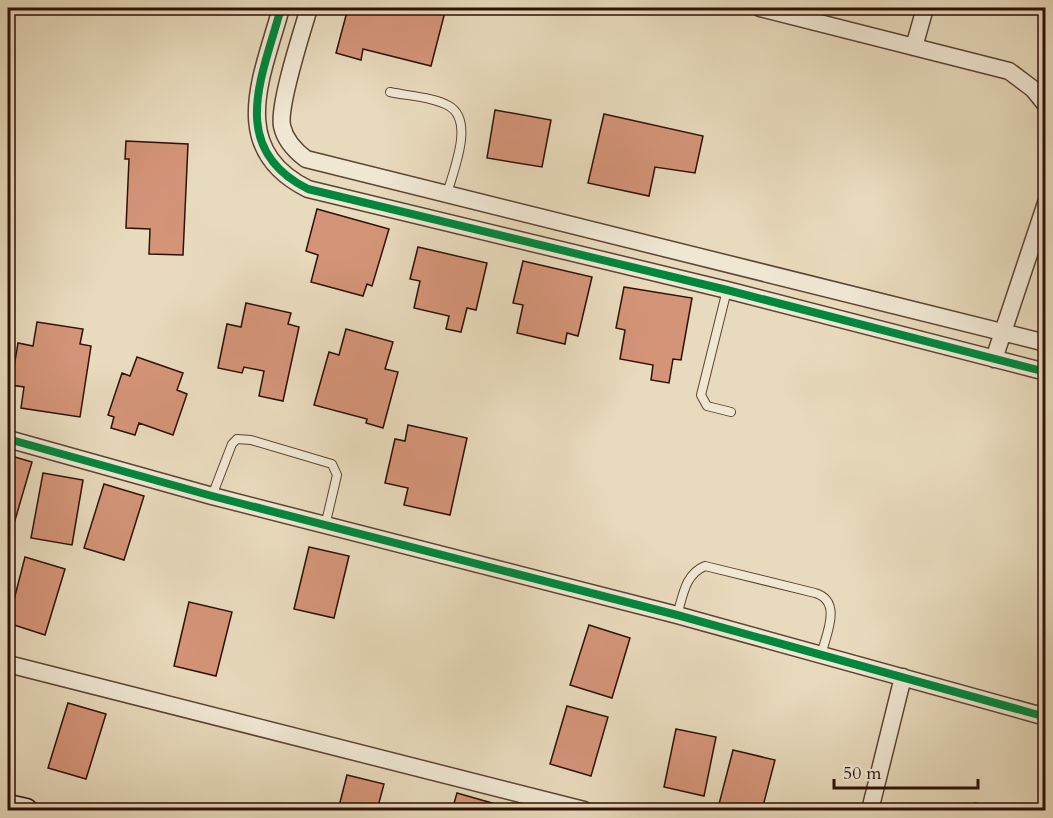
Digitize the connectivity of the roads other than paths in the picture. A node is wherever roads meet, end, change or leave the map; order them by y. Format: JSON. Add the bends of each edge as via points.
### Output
{"nodes":[{"id":1,"x":281,"y":8,"type":"edge"},
{"id":2,"x":309,"y":8,"type":"edge"},
{"id":3,"x":760,"y":8,"type":"edge"},
{"id":4,"x":925,"y":8,"type":"edge"},
{"id":5,"x":914,"y":47,"type":"junction"},
{"id":6,"x":390,"y":92,"type":"dead end"},
{"id":7,"x":1046,"y":105,"type":"edge"},
{"id":8,"x":447,"y":194,"type":"junction"},
{"id":9,"x":1046,"y":203,"type":"edge"},
{"id":10,"x":727,"y":290,"type":"junction"},
{"id":11,"x":1003,"y":332,"type":"junction"},
{"id":12,"x":1046,"y":343,"type":"edge"},
{"id":13,"x":994,"y":358,"type":"junction"},
{"id":14,"x":1046,"y":372,"type":"edge"},
{"id":15,"x":731,"y":412,"type":"dead end"},
{"id":16,"x":8,"y":439,"type":"edge"},
{"id":17,"x":212,"y":496,"type":"junction"},
{"id":18,"x":325,"y":526,"type":"junction"},
{"id":19,"x":677,"y":615,"type":"junction"},
{"id":20,"x":821,"y":655,"type":"junction"},
{"id":21,"x":8,"y":664,"type":"edge"},
{"id":22,"x":903,"y":677,"type":"junction"},
{"id":23,"x":1046,"y":717,"type":"edge"},
{"id":24,"x":8,"y":806,"type":"edge"},
{"id":25,"x":26,"y":810,"type":"edge"},
{"id":26,"x":584,"y":810,"type":"edge"},
{"id":27,"x":870,"y":810,"type":"edge"}],
"edges":[{"from":1,"to":10,"type":"street","via":[[257,99],[256,125],[272,162],[294,182]]},
{"from":2,"to":8,"type":"street","via":[[282,113],[285,136],[291,146],[315,163]]},
{"from":3,"to":5,"type":"street"},
{"from":4,"to":5,"type":"street"},
{"from":5,"to":7,"type":"street","via":[[1009,71]]},
{"from":6,"to":8,"type":"lane","via":[[448,105],[458,116],[464,129]]},
{"from":8,"to":11,"type":"street"},
{"from":9,"to":11,"type":"street"},
{"from":10,"to":13,"type":"street"},
{"from":10,"to":15,"type":"lane","via":[[701,395],[707,406]]},
{"from":11,"to":12,"type":"street"},
{"from":11,"to":13,"type":"street"},
{"from":13,"to":14,"type":"street"},
{"from":16,"to":17,"type":"street"},
{"from":17,"to":18,"type":"street"},
{"from":17,"to":18,"type":"lane","via":[[232,444],[237,439],[251,440],[332,465],[336,475]]},
{"from":18,"to":19,"type":"street"},
{"from":19,"to":20,"type":"street"},
{"from":19,"to":20,"type":"lane","via":[[687,581],[705,566],[815,593],[825,597],[832,611]]},
{"from":20,"to":22,"type":"street"},
{"from":21,"to":26,"type":"street"},
{"from":22,"to":23,"type":"street"},
{"from":22,"to":27,"type":"street"},
{"from":24,"to":25,"type":"main road"}]}
